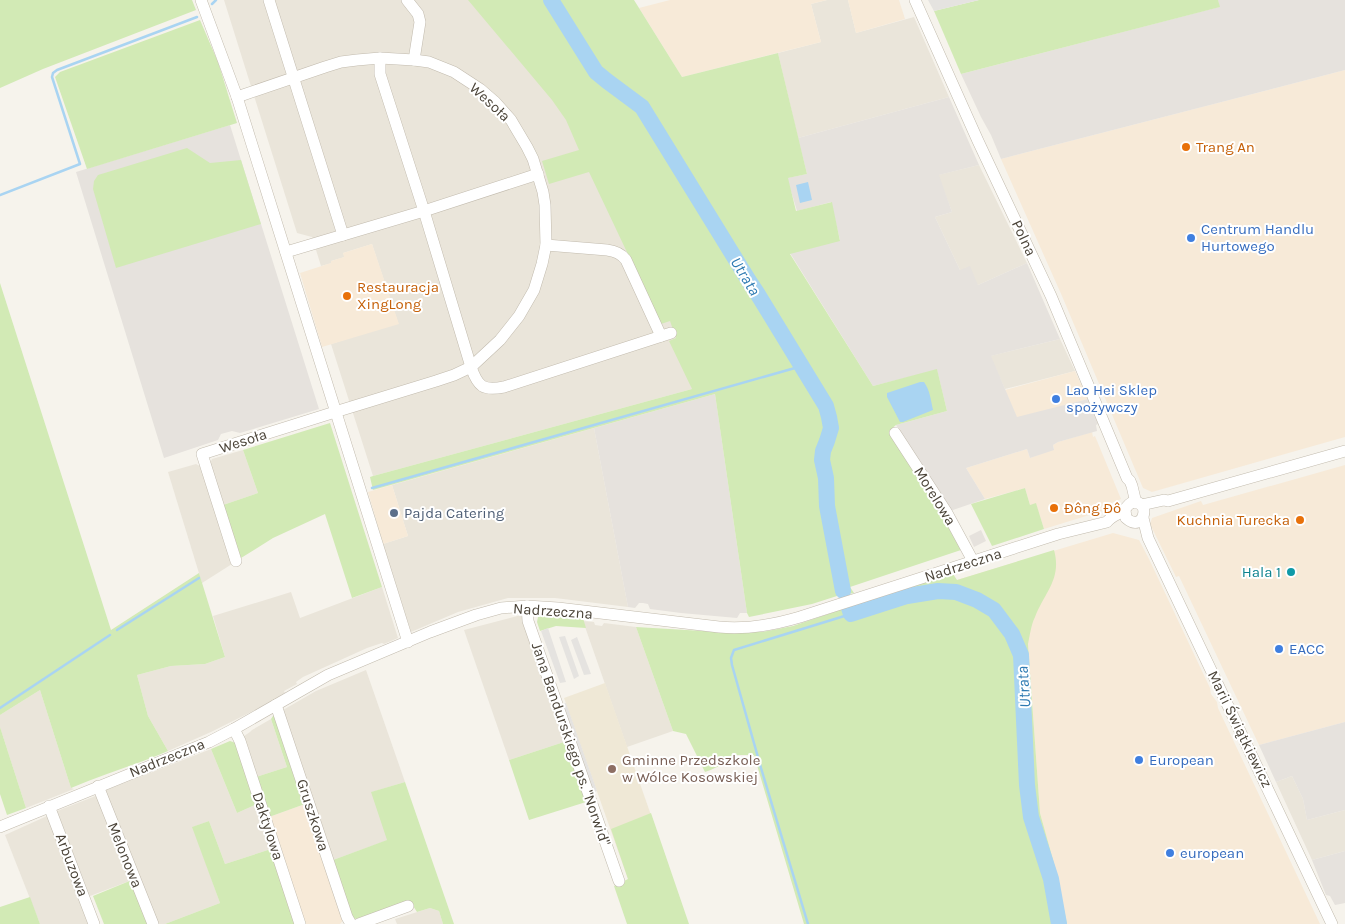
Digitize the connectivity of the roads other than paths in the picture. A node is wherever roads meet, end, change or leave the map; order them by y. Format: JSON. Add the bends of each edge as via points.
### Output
{"nodes":[{"id":1,"x":201,"y":0,"type":"edge"},
{"id":2,"x":269,"y":0,"type":"edge"},
{"id":3,"x":407,"y":0,"type":"edge"},
{"id":4,"x":915,"y":0,"type":"edge"},
{"id":5,"x":380,"y":58,"type":"junction"},
{"id":6,"x":414,"y":60,"type":"junction"},
{"id":7,"x":294,"y":78,"type":"junction"},
{"id":8,"x":237,"y":97,"type":"junction"},
{"id":9,"x":538,"y":174,"type":"junction"},
{"id":10,"x":424,"y":211,"type":"junction"},
{"id":11,"x":343,"y":236,"type":"junction"},
{"id":12,"x":546,"y":244,"type":"junction"},
{"id":13,"x":286,"y":252,"type":"junction"},
{"id":14,"x":471,"y":367,"type":"junction"},
{"id":15,"x":335,"y":412,"type":"junction"},
{"id":16,"x":895,"y":433,"type":"dead end"},
{"id":17,"x":1345,"y":451,"type":"edge"},
{"id":18,"x":1135,"y":512,"type":"junction"},
{"id":19,"x":236,"y":561,"type":"dead end"},
{"id":20,"x":973,"y":561,"type":"junction"},
{"id":21,"x":527,"y":606,"type":"junction"},
{"id":22,"x":408,"y":642,"type":"junction"},
{"id":23,"x":276,"y":705,"type":"junction"},
{"id":24,"x":234,"y":729,"type":"junction"},
{"id":25,"x":98,"y":786,"type":"junction"},
{"id":26,"x":49,"y":806,"type":"junction"},
{"id":27,"x":0,"y":827,"type":"edge"},
{"id":28,"x":619,"y":881,"type":"dead end"},
{"id":29,"x":408,"y":906,"type":"dead end"},
{"id":30,"x":94,"y":924,"type":"edge"},
{"id":31,"x":153,"y":924,"type":"edge"},
{"id":32,"x":300,"y":924,"type":"edge"},
{"id":33,"x":351,"y":924,"type":"edge"},
{"id":34,"x":359,"y":924,"type":"edge"},
{"id":35,"x":1332,"y":924,"type":"edge"}],
"edges":[{"from":1,"to":8,"type":"street"},
{"from":2,"to":7,"type":"street"},
{"from":3,"to":6,"type":"street","via":[[420,22]]},
{"from":4,"to":18,"type":"street","name":"Polna","via":[[1051,296],[1127,478],[1125,482]]},
{"from":5,"to":6,"type":"street","name":"Wesoła"},
{"from":5,"to":7,"type":"street","name":"Wesoła","via":[[341,62]]},
{"from":5,"to":10,"type":"street","via":[[380,74]]},
{"from":6,"to":9,"type":"street","name":"Wesoła","via":[[454,72],[495,102],[511,120]]},
{"from":7,"to":8,"type":"street","name":"Wesoła"},
{"from":7,"to":11,"type":"street"},
{"from":8,"to":13,"type":"street"},
{"from":9,"to":10,"type":"street"},
{"from":9,"to":12,"type":"street","name":"Wesoła","via":[[545,206]]},
{"from":10,"to":11,"type":"street"},
{"from":10,"to":14,"type":"street"},
{"from":11,"to":13,"type":"street"},
{"from":12,"to":14,"type":"street","name":"Wesoła","via":[[534,290],[520,316]]},
{"from":12,"to":14,"type":"street","via":[[620,254],[666,335],[504,388],[484,388],[475,379]]},
{"from":13,"to":15,"type":"street"},
{"from":14,"to":15,"type":"street","name":"Wesoła","via":[[436,382]]},
{"from":15,"to":19,"type":"street","name":"Wesoła","via":[[202,454]]},
{"from":15,"to":22,"type":"street"},
{"from":16,"to":20,"type":"street","name":"Morelowa","via":[[947,513]]},
{"from":17,"to":18,"type":"street","name":"Nadrzeczna","via":[[1164,500]]},
{"from":18,"to":20,"type":"street","name":"Nadrzeczna"},
{"from":18,"to":35,"type":"street","name":"Marii Świątkiewicz"},
{"from":20,"to":21,"type":"street","name":"Nadrzeczna","via":[[800,617],[752,627],[719,627]]},
{"from":21,"to":22,"type":"street","name":"Nadrzeczna","via":[[488,611]]},
{"from":21,"to":28,"type":"street","name":"Jana Bandurskiego ps. \"Norwid\"","via":[[528,621]]},
{"from":22,"to":23,"type":"street","name":"Nadrzeczna","via":[[328,675]]},
{"from":23,"to":24,"type":"street","name":"Nadrzeczna"},
{"from":23,"to":33,"type":"street","name":"Gruszkowa"},
{"from":24,"to":25,"type":"street","name":"Nadrzeczna"},
{"from":24,"to":32,"type":"street","name":"Daktylowa"},
{"from":25,"to":26,"type":"street","name":"Nadrzeczna"},
{"from":25,"to":31,"type":"street","name":"Melonowa"},
{"from":26,"to":27,"type":"street","name":"Nadrzeczna"},
{"from":26,"to":30,"type":"street","name":"Arbuzowa"},
{"from":29,"to":34,"type":"street"}]}
